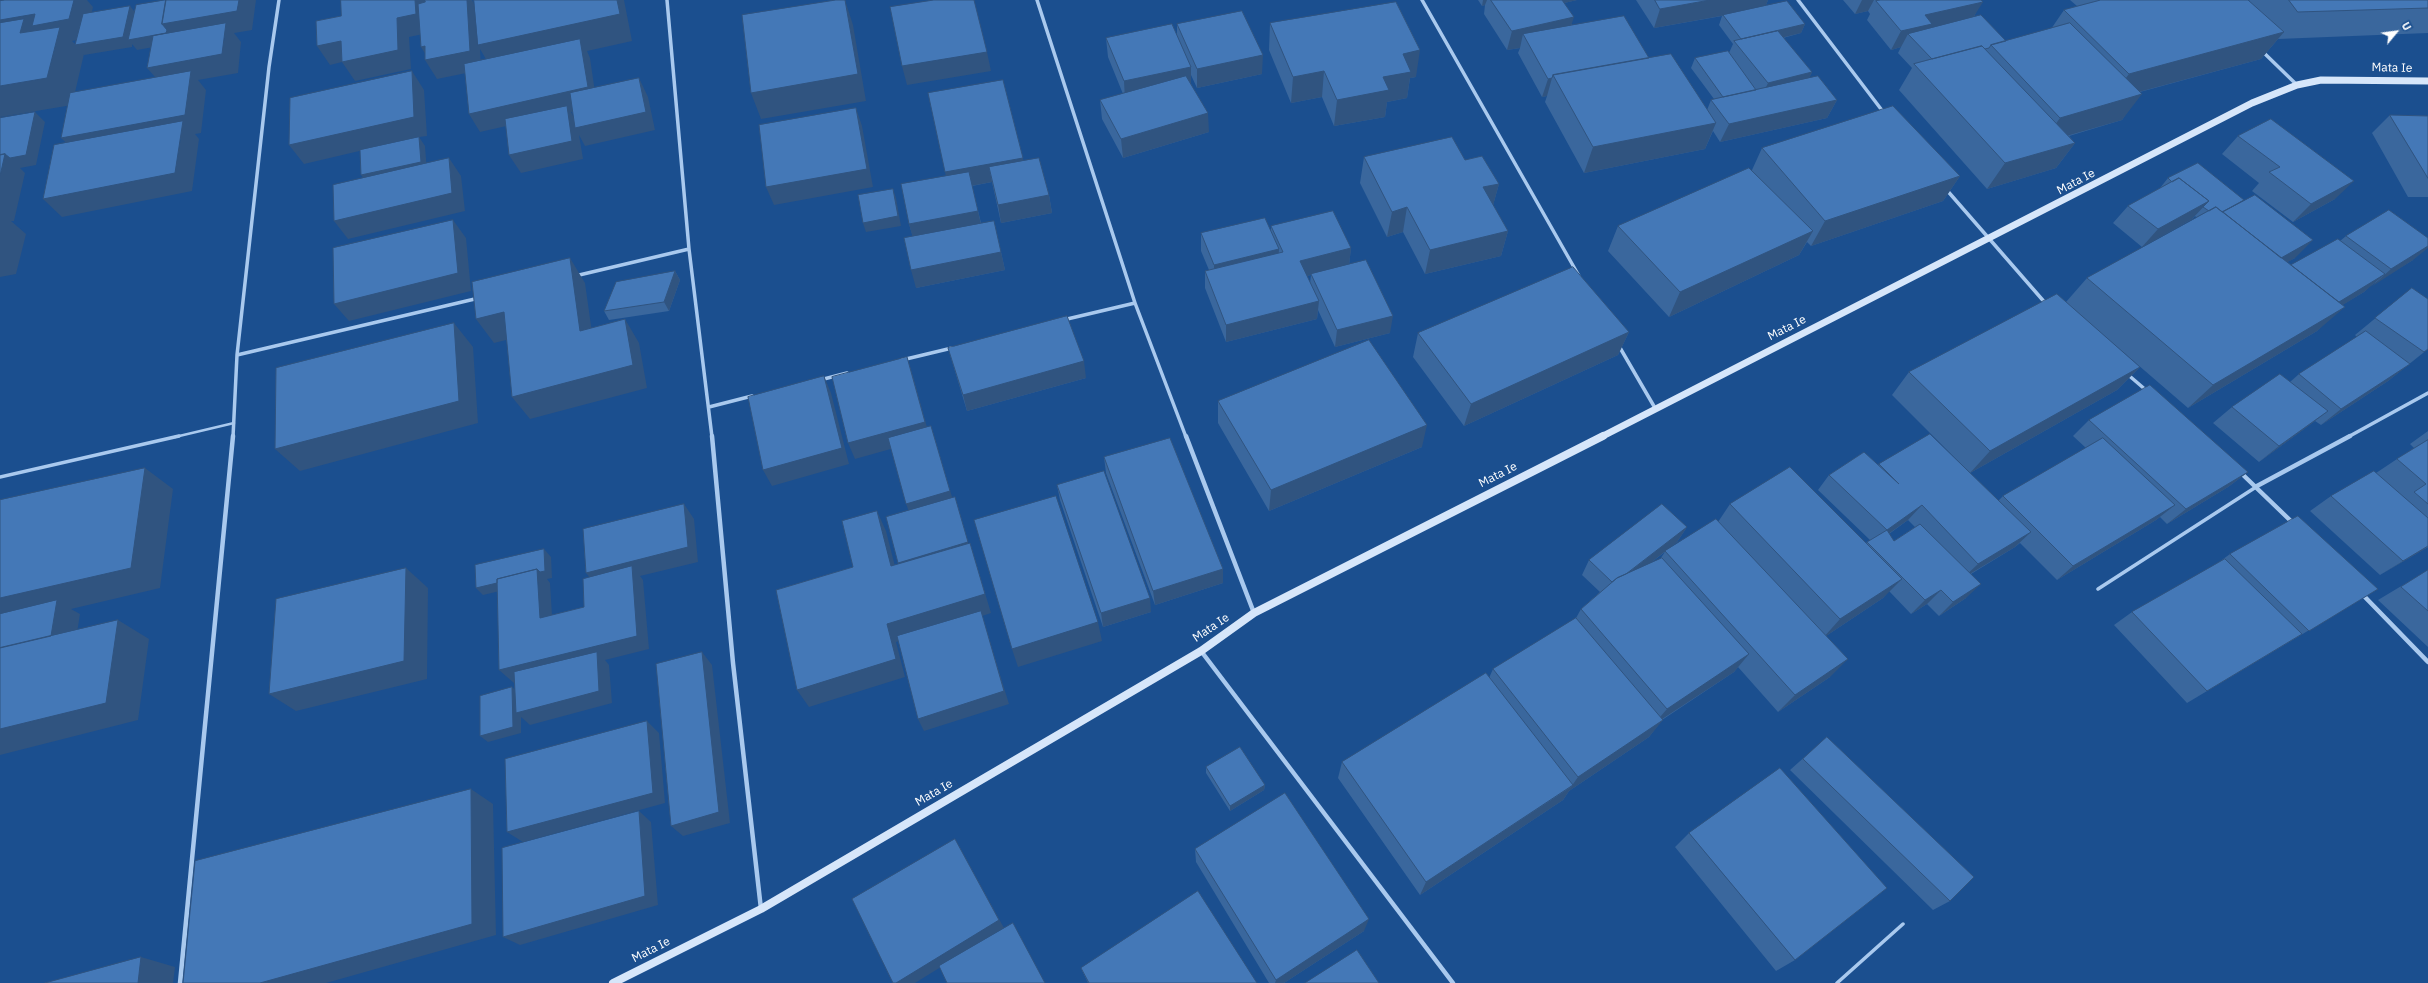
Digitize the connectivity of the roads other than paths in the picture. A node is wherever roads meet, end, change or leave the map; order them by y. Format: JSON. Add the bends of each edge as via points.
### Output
{"nodes":[{"id":1,"x":279,"y":0,"type":"edge"},
{"id":2,"x":667,"y":0,"type":"edge"},
{"id":3,"x":1038,"y":0,"type":"edge"},
{"id":4,"x":1422,"y":0,"type":"edge"},
{"id":5,"x":1798,"y":0,"type":"edge"},
{"id":6,"x":2259,"y":48,"type":"edge"},
{"id":7,"x":2428,"y":81,"type":"edge"},
{"id":8,"x":2297,"y":85,"type":"junction"},
{"id":9,"x":1886,"y":115,"type":"edge"},
{"id":10,"x":1940,"y":181,"type":"edge"},
{"id":11,"x":1988,"y":241,"type":"junction"},
{"id":12,"x":689,"y":249,"type":"junction"},
{"id":13,"x":566,"y":278,"type":"edge"},
{"id":14,"x":1584,"y":284,"type":"edge"},
{"id":15,"x":482,"y":297,"type":"edge"},
{"id":16,"x":1135,"y":303,"type":"junction"},
{"id":17,"x":2049,"y":306,"type":"edge"},
{"id":18,"x":1058,"y":322,"type":"edge"},
{"id":19,"x":1615,"y":339,"type":"edge"},
{"id":20,"x":957,"y":346,"type":"edge"},
{"id":21,"x":237,"y":355,"type":"junction"},
{"id":22,"x":895,"y":361,"type":"edge"},
{"id":23,"x":2122,"y":369,"type":"edge"},
{"id":24,"x":856,"y":371,"type":"edge"},
{"id":25,"x":818,"y":380,"type":"edge"},
{"id":26,"x":2428,"y":393,"type":"edge"},
{"id":27,"x":756,"y":395,"type":"edge"},
{"id":28,"x":2152,"y":395,"type":"edge"},
{"id":29,"x":709,"y":407,"type":"junction"},
{"id":30,"x":1655,"y":408,"type":"junction"},
{"id":31,"x":234,"y":423,"type":"junction"},
{"id":32,"x":2235,"y":467,"type":"edge"},
{"id":33,"x":0,"y":477,"type":"edge"},
{"id":34,"x":2257,"y":486,"type":"junction"},
{"id":35,"x":2296,"y":526,"type":"edge"},
{"id":36,"x":2356,"y":588,"type":"edge"},
{"id":37,"x":2098,"y":589,"type":"dead end"},
{"id":38,"x":1254,"y":613,"type":"junction"},
{"id":39,"x":1200,"y":651,"type":"junction"},
{"id":40,"x":2428,"y":662,"type":"edge"},
{"id":41,"x":761,"y":909,"type":"junction"},
{"id":42,"x":1903,"y":924,"type":"dead end"},
{"id":43,"x":180,"y":983,"type":"edge"},
{"id":44,"x":613,"y":983,"type":"edge"},
{"id":45,"x":1454,"y":983,"type":"edge"},
{"id":46,"x":1838,"y":983,"type":"edge"}],
"edges":[{"from":1,"to":21,"type":"street","via":[[269,67]]},
{"from":2,"to":12,"type":"street"},
{"from":3,"to":16,"type":"street"},
{"from":4,"to":14,"type":"street"},
{"from":5,"to":9,"type":"street"},
{"from":6,"to":8,"type":"street"},
{"from":7,"to":8,"type":"street","name":"Mata Ie","via":[[2352,79],[2321,80]]},
{"from":8,"to":11,"type":"street","name":"Mata Ie","via":[[2252,103]]},
{"from":10,"to":11,"type":"street"},
{"from":11,"to":17,"type":"street"},
{"from":11,"to":30,"type":"street","name":"Mata Ie"},
{"from":12,"to":13,"type":"street"},
{"from":12,"to":29,"type":"street"},
{"from":15,"to":21,"type":"street"},
{"from":16,"to":18,"type":"street"},
{"from":16,"to":38,"type":"street"},
{"from":19,"to":30,"type":"street"},
{"from":20,"to":22,"type":"street"},
{"from":21,"to":31,"type":"street"},
{"from":23,"to":28,"type":"street"},
{"from":24,"to":25,"type":"street"},
{"from":26,"to":34,"type":"street"},
{"from":27,"to":29,"type":"street"},
{"from":29,"to":41,"type":"street","via":[[733,663]]},
{"from":30,"to":38,"type":"street","name":"Mata Ie"},
{"from":31,"to":33,"type":"lane"},
{"from":31,"to":43,"type":"street"},
{"from":32,"to":34,"type":"street"},
{"from":34,"to":35,"type":"street"},
{"from":34,"to":37,"type":"lane"},
{"from":36,"to":40,"type":"street"},
{"from":38,"to":39,"type":"street","name":"Mata Ie"},
{"from":39,"to":41,"type":"street","name":"Mata Ie"},
{"from":39,"to":45,"type":"street"},
{"from":41,"to":44,"type":"street","name":"Mata Ie"},
{"from":42,"to":46,"type":"lane"}]}
